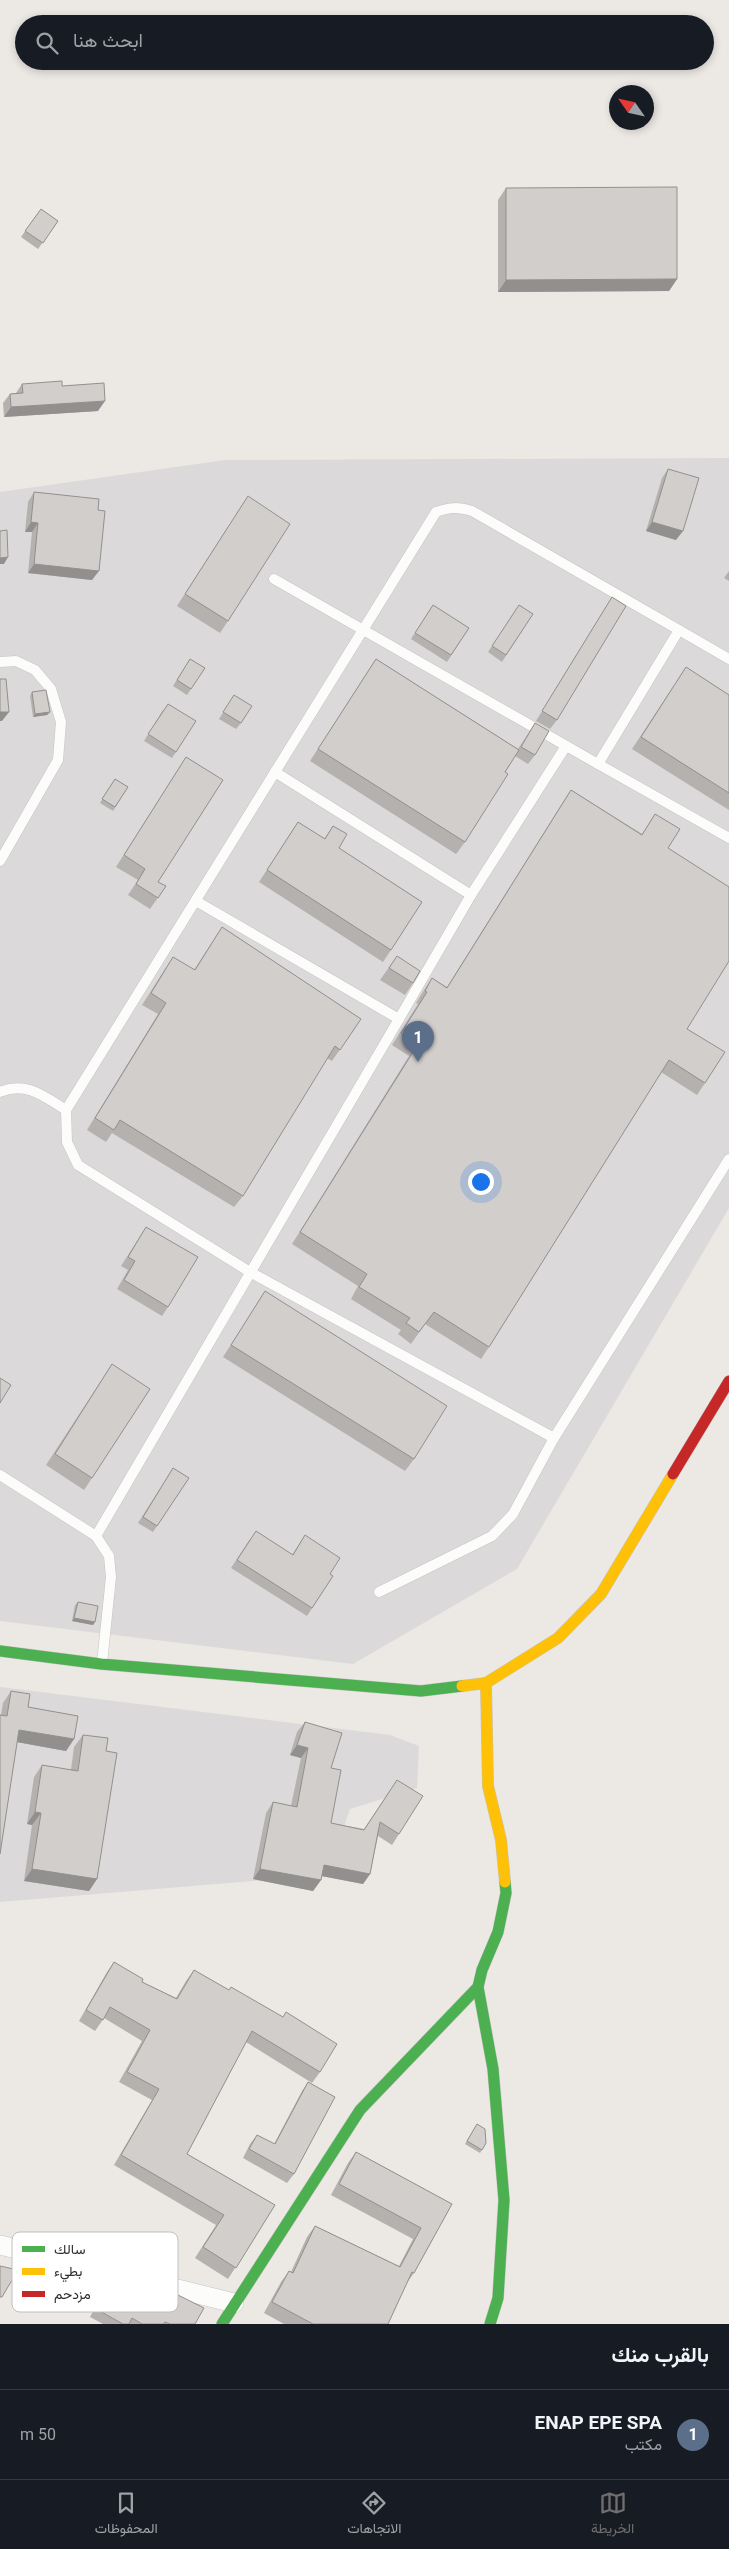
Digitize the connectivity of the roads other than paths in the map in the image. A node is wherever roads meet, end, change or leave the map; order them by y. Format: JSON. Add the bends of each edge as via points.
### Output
{"nodes":[{"id":1,"x":274,"y":579,"type":"dead end"},
{"id":2,"x":362,"y":629,"type":"junction"},
{"id":3,"x":679,"y":630,"type":"junction"},
{"id":4,"x":729,"y":659,"type":"edge"},
{"id":5,"x":0,"y":662,"type":"edge"},
{"id":6,"x":566,"y":746,"type":"junction"},
{"id":7,"x":598,"y":764,"type":"junction"},
{"id":8,"x":275,"y":772,"type":"junction"},
{"id":9,"x":729,"y":838,"type":"edge"},
{"id":10,"x":0,"y":862,"type":"edge"},
{"id":11,"x":471,"y":895,"type":"junction"},
{"id":12,"x":196,"y":902,"type":"junction"},
{"id":13,"x":399,"y":1019,"type":"junction"},
{"id":14,"x":0,"y":1092,"type":"edge"},
{"id":15,"x":66,"y":1110,"type":"junction"},
{"id":16,"x":729,"y":1159,"type":"edge"},
{"id":17,"x":250,"y":1272,"type":"junction"},
{"id":18,"x":729,"y":1381,"type":"edge"},
{"id":19,"x":554,"y":1438,"type":"junction"},
{"id":20,"x":0,"y":1475,"type":"edge"},
{"id":21,"x":96,"y":1536,"type":"junction"},
{"id":22,"x":379,"y":1592,"type":"dead end"},
{"id":23,"x":0,"y":1650,"type":"edge"},
{"id":24,"x":102,"y":1664,"type":"junction"},
{"id":25,"x":486,"y":1683,"type":"junction"},
{"id":26,"x":478,"y":1987,"type":"junction"},
{"id":27,"x":178,"y":2289,"type":"edge"},
{"id":28,"x":234,"y":2303,"type":"junction"},
{"id":29,"x":222,"y":2324,"type":"edge"},
{"id":30,"x":490,"y":2324,"type":"edge"}],
"edges":[{"from":1,"to":2,"type":"lane"},
{"from":2,"to":3,"type":"lane","via":[[436,512],[459,507],[472,511]]},
{"from":2,"to":6,"type":"lane"},
{"from":2,"to":8,"type":"lane"},
{"from":3,"to":4,"type":"lane"},
{"from":3,"to":7,"type":"lane"},
{"from":5,"to":10,"type":"lane","via":[[16,661],[35,670],[51,689],[61,722],[58,760]]},
{"from":6,"to":7,"type":"lane"},
{"from":6,"to":11,"type":"lane"},
{"from":7,"to":9,"type":"lane"},
{"from":8,"to":11,"type":"lane"},
{"from":8,"to":12,"type":"lane"},
{"from":11,"to":13,"type":"lane"},
{"from":12,"to":13,"type":"lane"},
{"from":12,"to":15,"type":"lane"},
{"from":13,"to":17,"type":"lane"},
{"from":14,"to":15,"type":"lane","via":[[12,1087],[34,1089]]},
{"from":15,"to":17,"type":"lane","via":[[67,1142],[78,1165]]},
{"from":16,"to":19,"type":"lane"},
{"from":17,"to":19,"type":"lane"},
{"from":17,"to":21,"type":"lane"},
{"from":18,"to":25,"type":"street","via":[[601,1594],[558,1638]]},
{"from":19,"to":22,"type":"lane","via":[[513,1514],[492,1536]]},
{"from":20,"to":21,"type":"lane"},
{"from":21,"to":24,"type":"lane","via":[[109,1556],[111,1577]]},
{"from":23,"to":24,"type":"street"},
{"from":24,"to":25,"type":"street","via":[[421,1692]]},
{"from":25,"to":26,"type":"street","via":[[488,1786],[501,1840],[506,1892],[498,1932]]},
{"from":26,"to":28,"type":"street","via":[[360,2110]]},
{"from":26,"to":30,"type":"street","via":[[493,2070],[504,2200],[498,2298]]},
{"from":27,"to":28,"type":"street"},
{"from":28,"to":29,"type":"street"}]}
